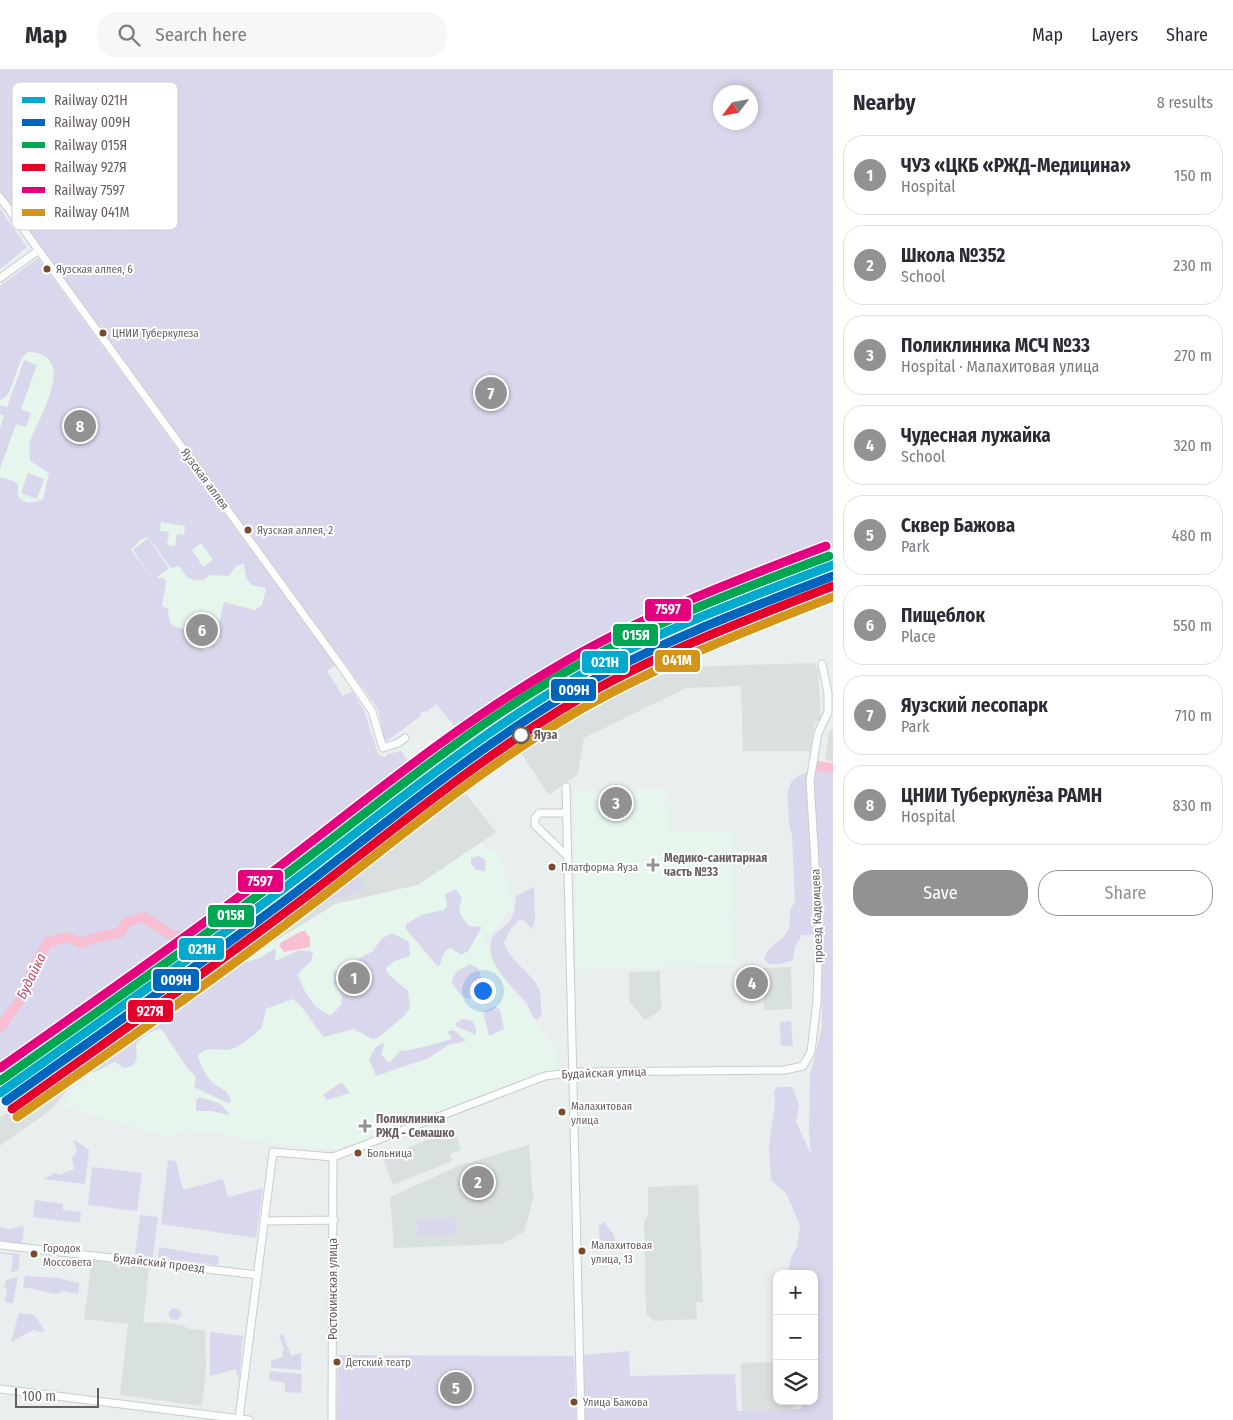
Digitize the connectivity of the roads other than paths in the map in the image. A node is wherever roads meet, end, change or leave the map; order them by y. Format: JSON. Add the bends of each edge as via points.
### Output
{"nodes":[{"id":1,"x":0,"y":197,"type":"edge"},
{"id":2,"x":12,"y":213,"type":"edge"},
{"id":3,"x":24,"y":230,"type":"edge"},
{"id":4,"x":39,"y":250,"type":"junction"},
{"id":5,"x":0,"y":278,"type":"edge"},
{"id":6,"x":822,"y":664,"type":"dead end"},
{"id":7,"x":405,"y":738,"type":"dead end"},
{"id":8,"x":566,"y":787,"type":"dead end"},
{"id":9,"x":566,"y":812,"type":"junction"},
{"id":10,"x":567,"y":856,"type":"junction"},
{"id":11,"x":803,"y":1066,"type":"joint"},
{"id":12,"x":572,"y":1072,"type":"junction"},
{"id":13,"x":333,"y":1157,"type":"junction"},
{"id":14,"x":334,"y":1220,"type":"junction"},
{"id":15,"x":264,"y":1221,"type":"junction"},
{"id":16,"x":0,"y":1245,"type":"edge"},
{"id":17,"x":258,"y":1275,"type":"junction"},
{"id":18,"x":0,"y":1389,"type":"edge"},
{"id":19,"x":239,"y":1419,"type":"junction"},
{"id":20,"x":249,"y":1420,"type":"edge"},
{"id":21,"x":332,"y":1420,"type":"edge"},
{"id":22,"x":581,"y":1420,"type":"edge"}],
"edges":[{"from":1,"to":2,"type":"street","name":"Яузская аллея"},
{"from":3,"to":4,"type":"street","name":"Яузская аллея"},
{"from":4,"to":5,"type":"street"},
{"from":4,"to":7,"type":"street","name":"Яузская аллея","via":[[342,666],[372,712],[383,748]]},
{"from":6,"to":11,"type":"street","name":"проезд Кадомцева","via":[[828,712],[818,733],[810,781],[819,927],[818,1001],[811,1052]]},
{"from":8,"to":9,"type":"street"},
{"from":9,"to":10,"type":"street"},
{"from":9,"to":10,"type":"street","via":[[539,813],[535,825]]},
{"from":10,"to":12,"type":"street"},
{"from":11,"to":12,"type":"street","name":"Будайская улица","via":[[785,1070]]},
{"from":12,"to":13,"type":"street","name":"Будайская улица","via":[[523,1082]]},
{"from":12,"to":22,"type":"street"},
{"from":13,"to":14,"type":"street","name":"Ростокинская улица"},
{"from":13,"to":15,"type":"street","name":"Будайская улица","via":[[273,1152]]},
{"from":14,"to":15,"type":"street"},
{"from":14,"to":21,"type":"street","name":"Ростокинская улица"},
{"from":15,"to":17,"type":"street","name":"Будайская улица"},
{"from":16,"to":17,"type":"street","name":"Будайский проезд"},
{"from":17,"to":19,"type":"street","name":"Будайская улица"},
{"from":18,"to":19,"type":"street"},
{"from":19,"to":20,"type":"street"}]}
